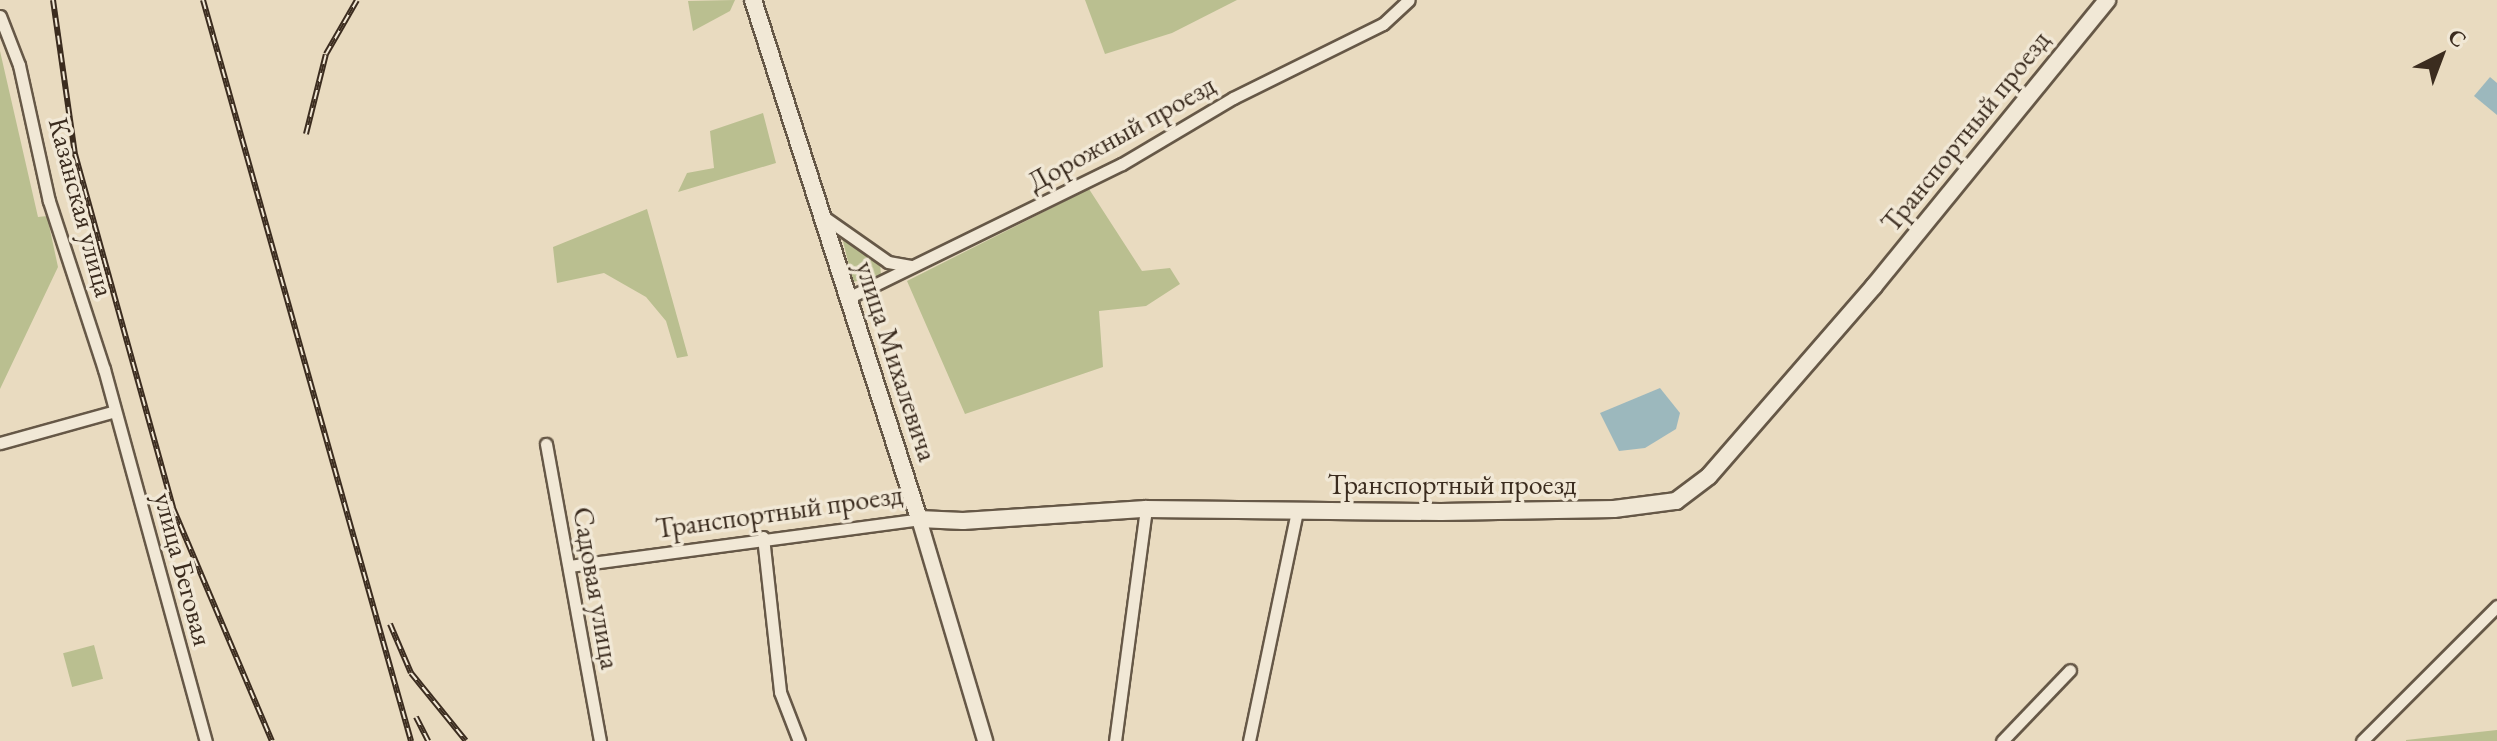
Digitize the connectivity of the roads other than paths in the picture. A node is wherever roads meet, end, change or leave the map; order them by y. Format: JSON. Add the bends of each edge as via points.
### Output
{"nodes":[{"id":1,"x":753,"y":0,"type":"edge"},
{"id":2,"x":1409,"y":0,"type":"edge"},
{"id":3,"x":2107,"y":0,"type":"edge"},
{"id":4,"x":0,"y":16,"type":"edge"},
{"id":5,"x":821,"y":215,"type":"junction"},
{"id":6,"x":924,"y":264,"type":"junction"},
{"id":7,"x":850,"y":297,"type":"junction"},
{"id":8,"x":115,"y":411,"type":"junction"},
{"id":9,"x":0,"y":443,"type":"edge"},
{"id":10,"x":546,"y":444,"type":"dead end"},
{"id":11,"x":1146,"y":509,"type":"junction"},
{"id":12,"x":1297,"y":511,"type":"junction"},
{"id":13,"x":919,"y":519,"type":"junction"},
{"id":14,"x":763,"y":537,"type":"junction"},
{"id":15,"x":569,"y":566,"type":"junction"},
{"id":16,"x":2497,"y":606,"type":"edge"},
{"id":17,"x":2070,"y":670,"type":"dead end"},
{"id":18,"x":206,"y":741,"type":"edge"},
{"id":19,"x":600,"y":741,"type":"edge"},
{"id":20,"x":799,"y":741,"type":"edge"},
{"id":21,"x":985,"y":741,"type":"edge"},
{"id":22,"x":1115,"y":741,"type":"edge"},
{"id":23,"x":1249,"y":741,"type":"edge"},
{"id":24,"x":2002,"y":741,"type":"edge"},
{"id":25,"x":2362,"y":741,"type":"edge"}],
"edges":[{"from":1,"to":5,"type":"main road","name":"улица Михалевича"},
{"from":2,"to":6,"type":"street","name":"Дорожный проезд","via":[[1383,24]]},
{"from":3,"to":12,"type":"main road","name":"Транспортный проезд","via":[[1874,286],[1690,493],[1663,506],[1614,509]]},
{"from":4,"to":8,"type":"street","name":"Казанская улица","via":[[19,65],[66,260]]},
{"from":5,"to":6,"type":"street","via":[[897,266]]},
{"from":5,"to":7,"type":"main road","name":"улица Михалевича"},
{"from":6,"to":7,"type":"street","name":"Дорожный проезд"},
{"from":7,"to":13,"type":"main road","name":"улица Михалевича"},
{"from":8,"to":9,"type":"street"},
{"from":8,"to":18,"type":"street","name":"улица Беговая"},
{"from":10,"to":15,"type":"street","name":"Садовая улица"},
{"from":11,"to":12,"type":"main road","name":"Транспортный проезд"},
{"from":11,"to":13,"type":"main road","name":"Транспортный проезд"},
{"from":11,"to":22,"type":"street"},
{"from":12,"to":23,"type":"street"},
{"from":13,"to":14,"type":"street","name":"Транспортный проезд"},
{"from":13,"to":21,"type":"street","name":"улица Михалевича"},
{"from":14,"to":15,"type":"street","name":"Транспортный проезд"},
{"from":14,"to":20,"type":"street","via":[[780,692]]},
{"from":15,"to":19,"type":"street","name":"Садовая улица"},
{"from":16,"to":25,"type":"street"},
{"from":17,"to":24,"type":"street"}]}
